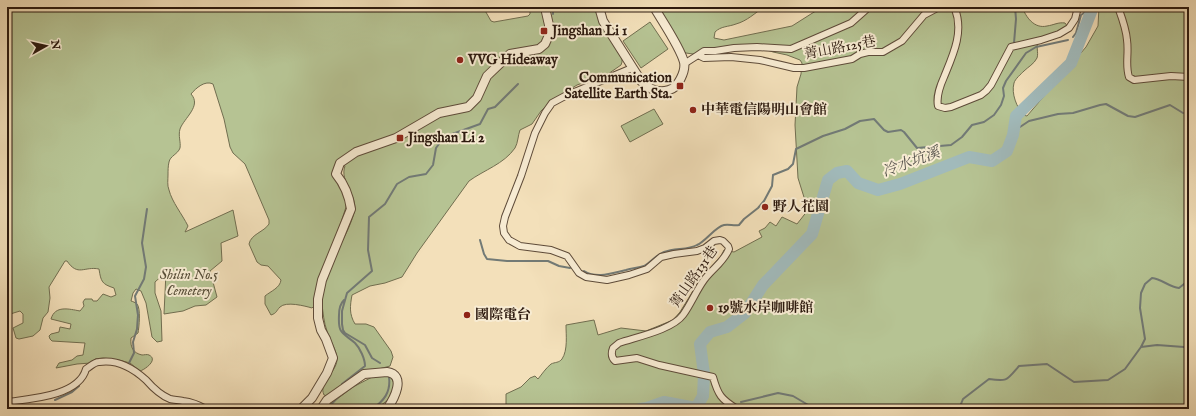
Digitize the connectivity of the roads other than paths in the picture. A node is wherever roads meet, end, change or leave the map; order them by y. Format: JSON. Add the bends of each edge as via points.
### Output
{"nodes":[{"id":1,"x":546,"y":7,"type":"edge"},
{"id":2,"x":599,"y":7,"type":"edge"},
{"id":3,"x":654,"y":7,"type":"edge"},
{"id":4,"x":868,"y":7,"type":"edge"},
{"id":5,"x":939,"y":7,"type":"edge"},
{"id":6,"x":951,"y":7,"type":"edge"},
{"id":7,"x":1078,"y":7,"type":"edge"},
{"id":8,"x":1118,"y":7,"type":"edge"},
{"id":9,"x":698,"y":55,"type":"junction"},
{"id":10,"x":684,"y":64,"type":"junction"},
{"id":11,"x":632,"y":68,"type":"junction"},
{"id":12,"x":1189,"y":77,"type":"edge"},
{"id":13,"x":7,"y":402,"type":"edge"},
{"id":14,"x":206,"y":409,"type":"edge"},
{"id":15,"x":301,"y":409,"type":"edge"},
{"id":16,"x":321,"y":409,"type":"edge"},
{"id":17,"x":387,"y":409,"type":"edge"},
{"id":18,"x":737,"y":409,"type":"edge"}],
"edges":[{"from":1,"to":15,"type":"street","via":[[549,35],[545,44],[510,54],[487,76],[477,98],[468,107],[439,113],[396,138],[356,152],[340,163],[336,174],[350,198],[351,209],[322,280],[318,300],[321,330],[333,358],[312,398]]},
{"from":2,"to":11,"type":"street","via":[[603,21]]},
{"from":3,"to":10,"type":"street"},
{"from":4,"to":9,"type":"street","via":[[851,23],[791,49],[734,48],[704,51]]},
{"from":5,"to":9,"type":"street","name":"菁山路125巷","via":[[924,15],[902,41],[883,52],[868,52],[852,59],[794,68],[760,60],[704,58]]},
{"from":6,"to":7,"type":"street","via":[[958,16],[959,30],[937,100],[938,106],[944,108],[981,95],[991,85],[1011,47],[1059,34],[1069,28]]},
{"from":8,"to":12,"type":"street","via":[[1128,40],[1129,77],[1134,80]]},
{"from":9,"to":10,"type":"street"},
{"from":10,"to":11,"type":"street","via":[[680,81],[672,90],[662,92],[650,89]]},
{"from":11,"to":18,"type":"street","name":"菁山路131巷","via":[[564,96],[552,103],[544,113],[505,217],[504,233],[508,240],[520,246],[551,250],[567,256],[579,273],[586,277],[607,280],[647,269],[669,255],[706,248],[714,241],[726,243],[729,249],[723,261],[711,271],[683,316],[675,323],[619,343],[613,348],[612,358],[637,358],[709,376],[713,378],[720,397]]},
{"from":13,"to":14,"type":"street","via":[[61,392],[77,382],[86,369],[98,362],[110,362],[130,368],[171,399]]},
{"from":16,"to":17,"type":"street","via":[[327,400],[364,374],[391,372],[398,386]]}]}
